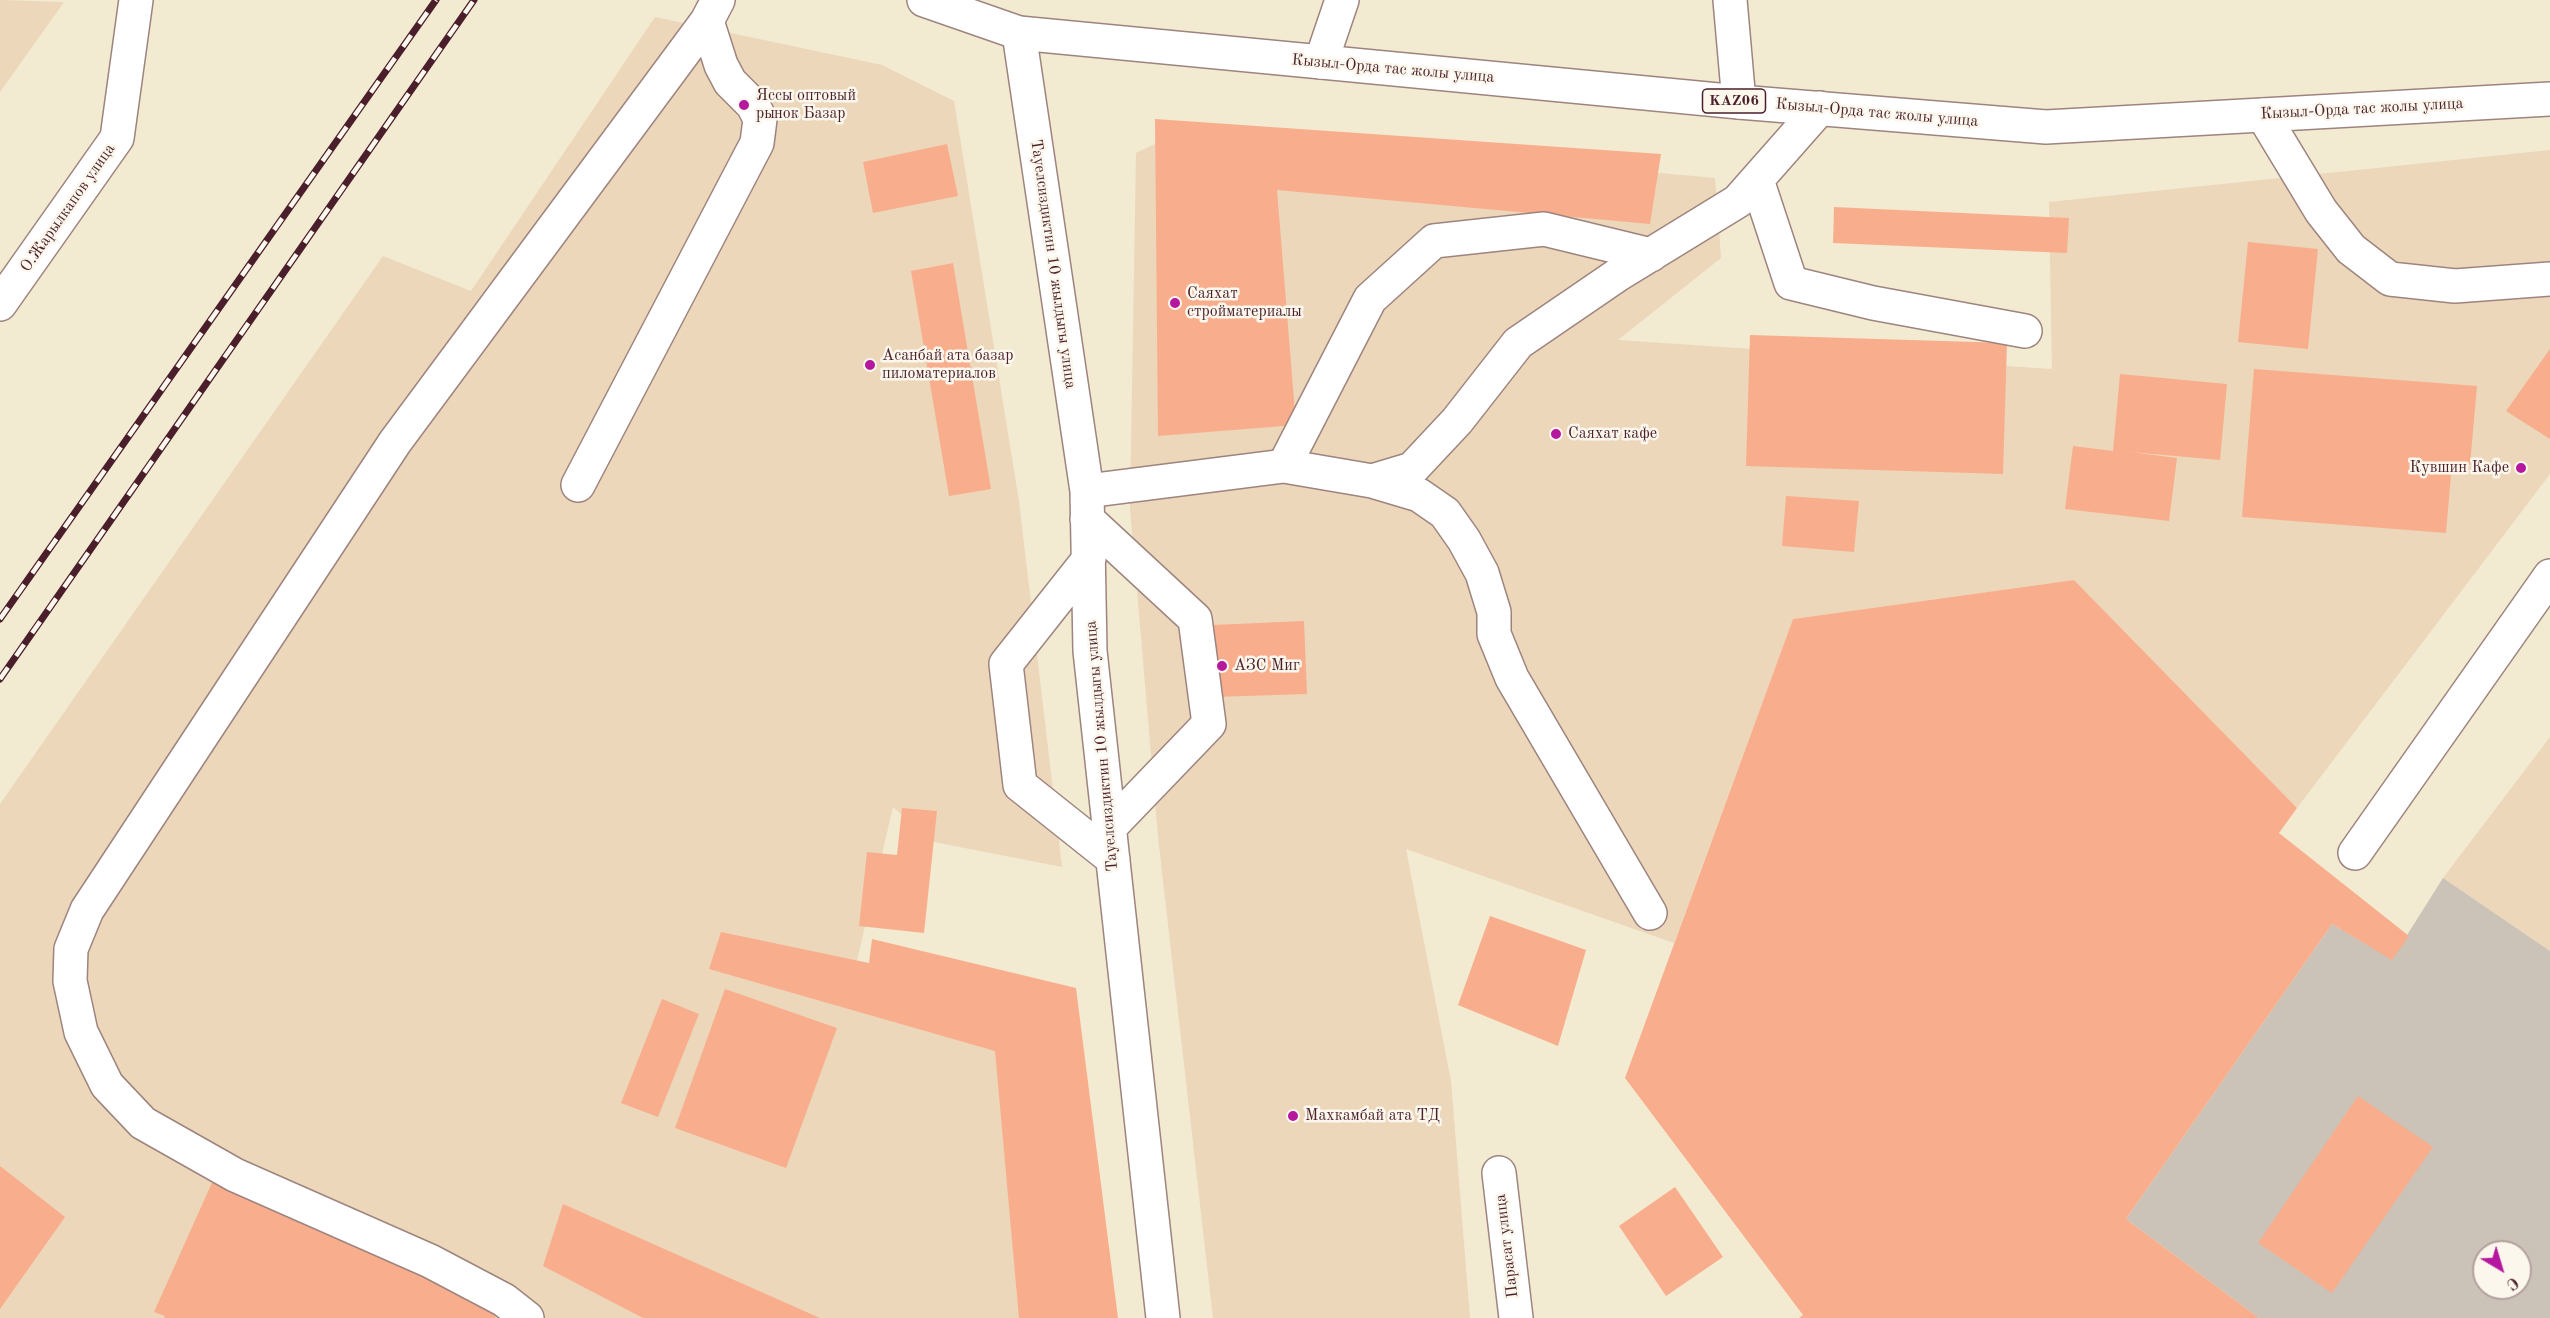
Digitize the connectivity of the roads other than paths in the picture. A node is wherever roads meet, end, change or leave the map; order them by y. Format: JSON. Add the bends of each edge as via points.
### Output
{"nodes":[{"id":1,"x":136,"y":0,"type":"edge"},
{"id":2,"x":924,"y":0,"type":"edge"},
{"id":3,"x":1342,"y":0,"type":"edge"},
{"id":4,"x":1730,"y":0,"type":"edge"},
{"id":5,"x":713,"y":10,"type":"edge"},
{"id":6,"x":1019,"y":33,"type":"junction"},
{"id":7,"x":1321,"y":62,"type":"junction"},
{"id":8,"x":2550,"y":99,"type":"edge"},
{"id":9,"x":1739,"y":102,"type":"junction"},
{"id":10,"x":1820,"y":108,"type":"junction"},
{"id":11,"x":2263,"y":115,"type":"junction"},
{"id":12,"x":1757,"y":180,"type":"junction"},
{"id":13,"x":1651,"y":255,"type":"junction"},
{"id":14,"x":2550,"y":279,"type":"edge"},
{"id":15,"x":0,"y":304,"type":"edge"},
{"id":16,"x":2025,"y":331,"type":"dead end"},
{"id":17,"x":1284,"y":466,"type":"junction"},
{"id":18,"x":1372,"y":481,"type":"junction"},
{"id":19,"x":578,"y":485,"type":"dead end"},
{"id":20,"x":1087,"y":505,"type":"junction"},
{"id":21,"x":1089,"y":559,"type":"junction"},
{"id":22,"x":2550,"y":576,"type":"edge"},
{"id":23,"x":1111,"y":843,"type":"junction"},
{"id":24,"x":2355,"y":854,"type":"dead end"},
{"id":25,"x":1650,"y":913,"type":"dead end"},
{"id":26,"x":1499,"y":1173,"type":"dead end"},
{"id":27,"x":527,"y":1318,"type":"edge"},
{"id":28,"x":1163,"y":1318,"type":"edge"},
{"id":29,"x":1516,"y":1318,"type":"edge"}],
"edges":[{"from":1,"to":15,"type":"street","name":"О.Жарылкапов улица","via":[[117,138]]},
{"from":2,"to":6,"type":"street","name":"Кызыл-Орда тас жолы улица","number":"KАZ06"},
{"from":3,"to":7,"type":"street"},
{"from":4,"to":9,"type":"street"},
{"from":5,"to":19,"type":"street","via":[[721,65],[760,119],[757,143]]},
{"from":5,"to":27,"type":"street","via":[[395,442],[87,910],[71,948],[70,981],[81,1032],[107,1084],[143,1123],[235,1175],[430,1261],[504,1300]]},
{"from":6,"to":7,"type":"street","name":"Кызыл-Орда тас жолы улица","number":"KАZ06"},
{"from":6,"to":20,"type":"street","name":"Тауелсиздиктин 10 жылдыгы улица"},
{"from":7,"to":9,"type":"street","name":"Кызыл-Орда тас жолы улица","number":"KАZ06"},
{"from":8,"to":11,"type":"street","name":"Кызыл-Орда тас жолы улица","number":"KАZ06"},
{"from":9,"to":10,"type":"street","name":"Кызыл-Орда тас жолы улица","number":"KАZ06"},
{"from":10,"to":11,"type":"street","name":"Кызыл-Орда тас жолы улица","number":"KАZ06","via":[[2046,127]]},
{"from":10,"to":12,"type":"street"},
{"from":11,"to":14,"type":"street","via":[[2321,211],[2351,249],[2390,279],[2455,286]]},
{"from":12,"to":13,"type":"street","via":[[1738,201]]},
{"from":12,"to":16,"type":"street","via":[[1791,283],[1873,303]]},
{"from":13,"to":17,"type":"street","via":[[1544,229],[1434,241],[1370,299]]},
{"from":13,"to":18,"type":"street","via":[[1518,343],[1457,421],[1412,469]]},
{"from":17,"to":18,"type":"street"},
{"from":17,"to":20,"type":"street"},
{"from":18,"to":25,"type":"street","via":[[1419,495],[1445,513],[1464,540],[1482,573],[1494,612],[1494,634],[1512,678]]},
{"from":20,"to":21,"type":"street","name":"Тауелсиздиктин 10 жылдыгы улица"},
{"from":20,"to":23,"type":"street","via":[[1195,619],[1209,724]]},
{"from":21,"to":23,"type":"street","name":"Тауелсиздиктин 10 жылдыгы улица","via":[[1090,651]]},
{"from":21,"to":23,"type":"street","via":[[1006,664],[1020,785]]},
{"from":22,"to":24,"type":"street"},
{"from":23,"to":28,"type":"street","name":"Тауелсиздиктин 10 жылдыгы улица"},
{"from":26,"to":29,"type":"street","name":"Парасат улица"}]}
